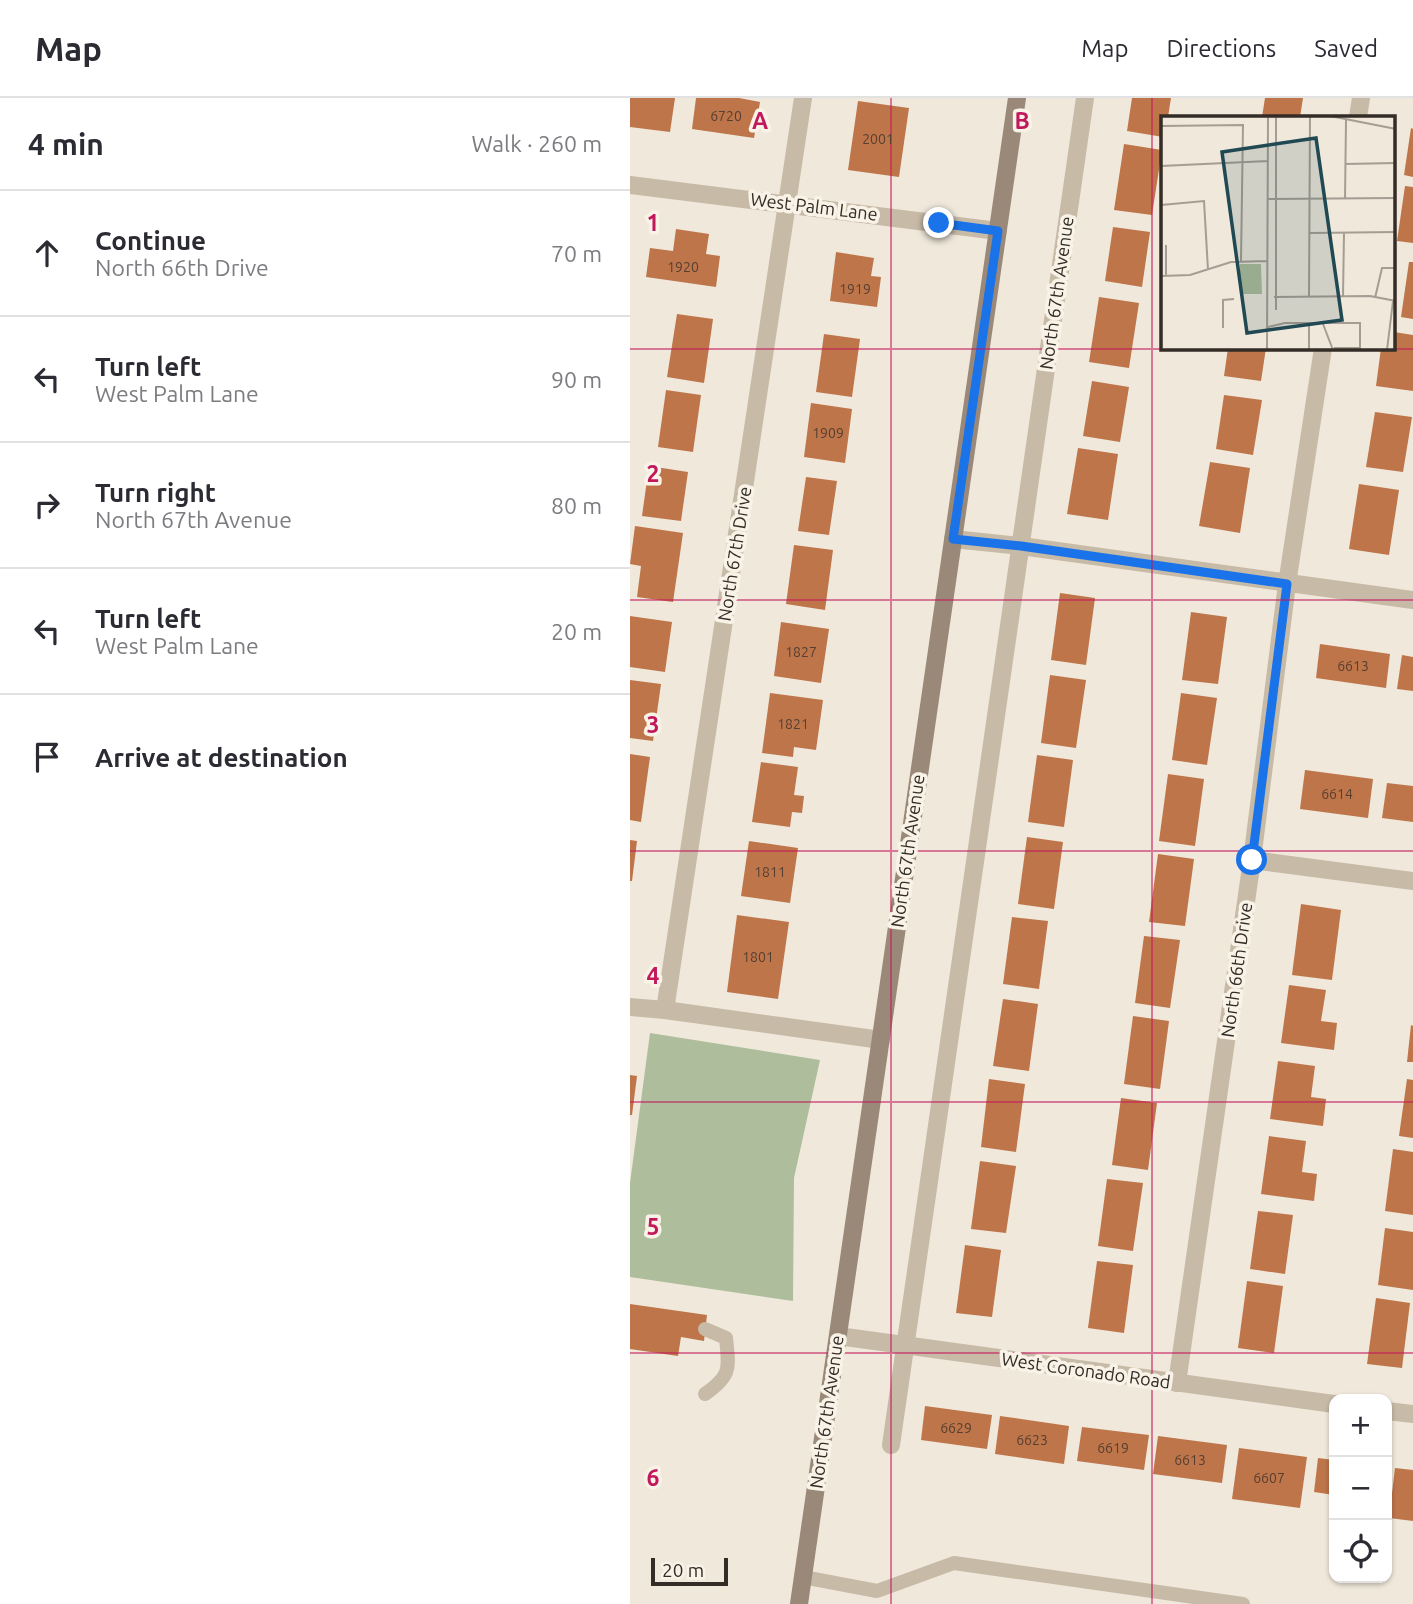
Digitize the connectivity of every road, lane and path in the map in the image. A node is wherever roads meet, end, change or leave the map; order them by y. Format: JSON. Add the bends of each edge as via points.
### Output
{"nodes":[{"id":1,"x":803,"y":98,"type":"edge"},
{"id":2,"x":1017,"y":98,"type":"edge"},
{"id":3,"x":1085,"y":98,"type":"edge"},
{"id":4,"x":1361,"y":98,"type":"edge"},
{"id":5,"x":1358,"y":116,"type":"edge"},
{"id":6,"x":630,"y":185,"type":"edge"},
{"id":7,"x":788,"y":203,"type":"junction"},
{"id":8,"x":998,"y":231,"type":"junction"},
{"id":9,"x":1323,"y":350,"type":"edge"},
{"id":10,"x":953,"y":539,"type":"junction"},
{"id":11,"x":1021,"y":546,"type":"junction"},
{"id":12,"x":1287,"y":584,"type":"junction"},
{"id":13,"x":1413,"y":600,"type":"edge"},
{"id":14,"x":1252,"y":860,"type":"junction"},
{"id":15,"x":1413,"y":881,"type":"edge"},
{"id":16,"x":630,"y":1007,"type":"edge"},
{"id":17,"x":666,"y":1010,"type":"junction"},
{"id":18,"x":881,"y":1040,"type":"junction"},
{"id":19,"x":705,"y":1329,"type":"dead end"},
{"id":20,"x":838,"y":1336,"type":"junction"},
{"id":21,"x":904,"y":1345,"type":"junction"},
{"id":22,"x":1177,"y":1383,"type":"junction"},
{"id":23,"x":705,"y":1394,"type":"dead end"},
{"id":24,"x":1329,"y":1403,"type":"edge"},
{"id":25,"x":1392,"y":1411,"type":"edge"},
{"id":26,"x":1413,"y":1414,"type":"edge"},
{"id":27,"x":891,"y":1445,"type":"dead end"},
{"id":28,"x":803,"y":1577,"type":"junction"},
{"id":29,"x":1144,"y":1597,"type":"edge"},
{"id":30,"x":799,"y":1604,"type":"edge"},
{"id":31,"x":1243,"y":1604,"type":"edge"}],
"edges":[{"from":1,"to":7,"type":"street","name":"North 67th Drive"},
{"from":2,"to":8,"type":"main road","name":"North 67th Avenue"},
{"from":3,"to":11,"type":"street","name":"North 67th Avenue"},
{"from":4,"to":5,"type":"street"},
{"from":6,"to":7,"type":"street","name":"West Palm Lane"},
{"from":7,"to":8,"type":"street","name":"West Palm Lane"},
{"from":7,"to":17,"type":"street","name":"North 67th Drive"},
{"from":8,"to":10,"type":"main road","name":"North 67th Avenue"},
{"from":9,"to":12,"type":"street","name":"North 66th Drive"},
{"from":10,"to":11,"type":"street"},
{"from":10,"to":18,"type":"main road","name":"North 67th Avenue"},
{"from":11,"to":12,"type":"street"},
{"from":11,"to":21,"type":"street","name":"North 67th Avenue"},
{"from":12,"to":13,"type":"street"},
{"from":12,"to":14,"type":"street","name":"North 66th Drive"},
{"from":14,"to":15,"type":"street"},
{"from":14,"to":22,"type":"street","name":"North 66th Drive"},
{"from":16,"to":17,"type":"street"},
{"from":17,"to":18,"type":"street"},
{"from":18,"to":20,"type":"main road","name":"North 67th Avenue"},
{"from":19,"to":23,"type":"lane","via":[[726,1338],[729,1368],[719,1384]]},
{"from":20,"to":21,"type":"street","name":"West Coronado Road"},
{"from":20,"to":28,"type":"main road","name":"North 67th Avenue"},
{"from":21,"to":22,"type":"street","name":"West Coronado Road"},
{"from":21,"to":27,"type":"street","name":"North 67th Avenue"},
{"from":22,"to":24,"type":"street","name":"West Coronado Road"},
{"from":25,"to":26,"type":"street"},
{"from":28,"to":29,"type":"lane","via":[[877,1591],[954,1563]]},
{"from":28,"to":30,"type":"main road","name":"North 67th Avenue"},
{"from":29,"to":31,"type":"lane"}]}
